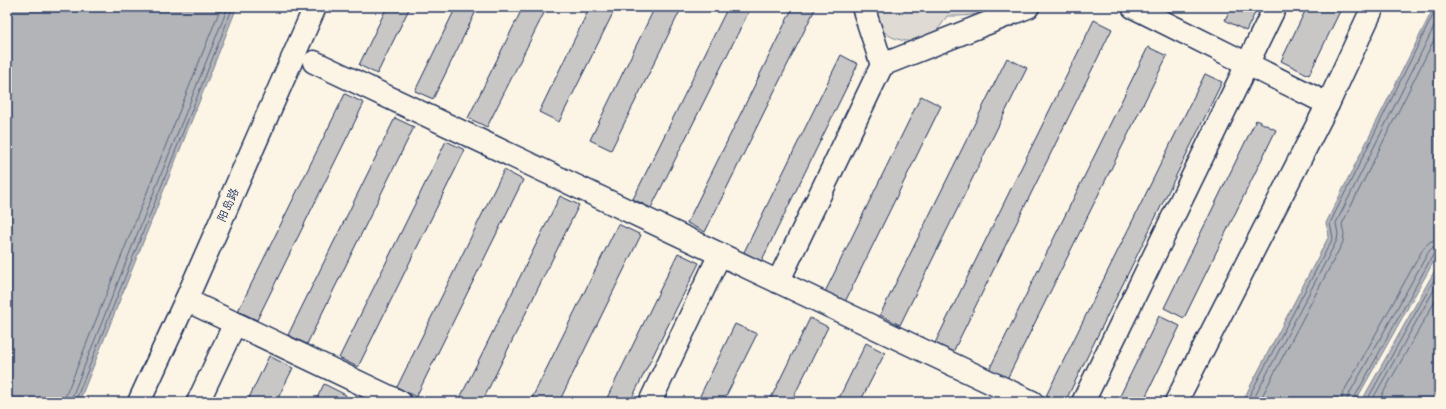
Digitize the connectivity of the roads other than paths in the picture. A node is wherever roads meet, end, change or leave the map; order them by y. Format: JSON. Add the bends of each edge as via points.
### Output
{"nodes":[{"id":1,"x":316,"y":7,"type":"edge"},
{"id":2,"x":863,"y":7,"type":"edge"},
{"id":3,"x":1028,"y":7,"type":"edge"},
{"id":4,"x":1133,"y":7,"type":"edge"},
{"id":5,"x":1275,"y":7,"type":"edge"},
{"id":6,"x":1373,"y":7,"type":"edge"},
{"id":7,"x":314,"y":62,"type":"dead end"},
{"id":8,"x":1247,"y":64,"type":"junction"},
{"id":9,"x":882,"y":65,"type":"junction"},
{"id":10,"x":1328,"y":104,"type":"junction"},
{"id":11,"x":720,"y":254,"type":"junction"},
{"id":12,"x":778,"y":282,"type":"junction"},
{"id":13,"x":186,"y":300,"type":"junction"},
{"id":14,"x":235,"y":323,"type":"junction"},
{"id":15,"x":139,"y":402,"type":"edge"},
{"id":16,"x":198,"y":402,"type":"edge"},
{"id":17,"x":400,"y":402,"type":"edge"},
{"id":18,"x":650,"y":402,"type":"edge"},
{"id":19,"x":1032,"y":402,"type":"edge"},
{"id":20,"x":1083,"y":402,"type":"edge"},
{"id":21,"x":1176,"y":402,"type":"edge"}],
"edges":[{"from":1,"to":13,"type":"street","name":"阳岛路"},
{"from":2,"to":9,"type":"street"},
{"from":3,"to":9,"type":"street"},
{"from":4,"to":8,"type":"street"},
{"from":5,"to":8,"type":"street"},
{"from":6,"to":10,"type":"street"},
{"from":7,"to":11,"type":"street"},
{"from":8,"to":10,"type":"street"},
{"from":8,"to":20,"type":"street"},
{"from":9,"to":12,"type":"street"},
{"from":10,"to":21,"type":"street"},
{"from":11,"to":12,"type":"street"},
{"from":11,"to":18,"type":"street"},
{"from":12,"to":19,"type":"street"},
{"from":13,"to":14,"type":"street"},
{"from":13,"to":15,"type":"street","name":"阳岛路"},
{"from":14,"to":16,"type":"street"},
{"from":14,"to":17,"type":"street"}]}
